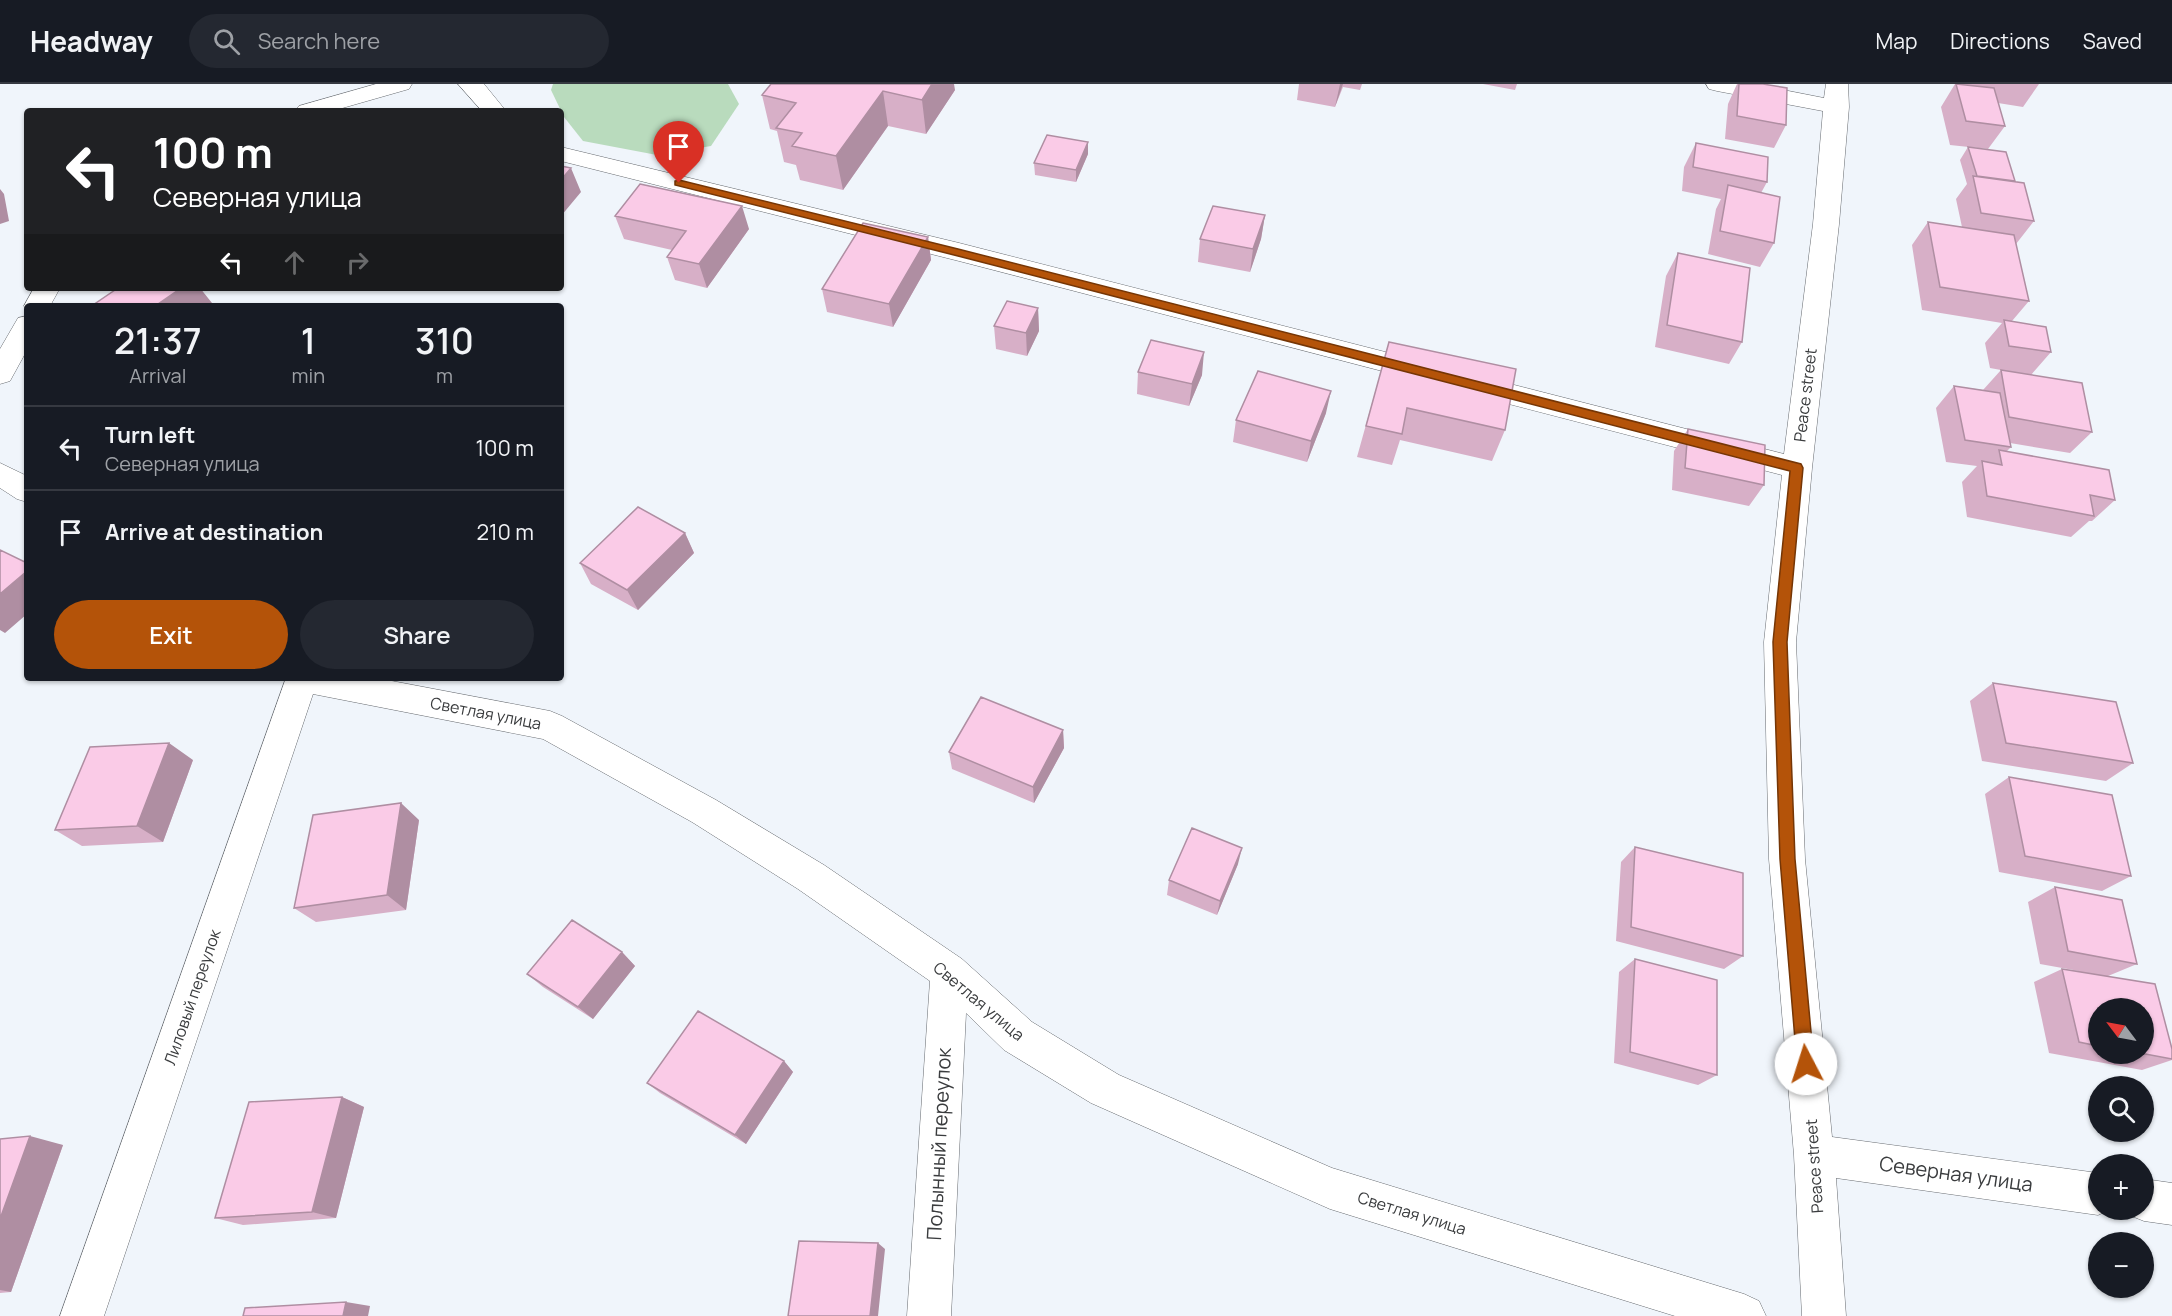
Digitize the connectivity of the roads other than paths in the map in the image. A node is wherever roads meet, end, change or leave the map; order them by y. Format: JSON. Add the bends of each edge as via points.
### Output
{"nodes":[{"id":1,"x":401,"y":84,"type":"edge"},
{"id":2,"x":469,"y":84,"type":"edge"},
{"id":3,"x":1716,"y":84,"type":"edge"},
{"id":4,"x":1837,"y":96,"type":"edge"},
{"id":5,"x":317,"y":108,"type":"edge"},
{"id":6,"x":492,"y":108,"type":"edge"},
{"id":7,"x":564,"y":155,"type":"edge"},
{"id":8,"x":24,"y":330,"type":"edge"},
{"id":9,"x":0,"y":374,"type":"edge"},
{"id":10,"x":1797,"y":468,"type":"junction"},
{"id":11,"x":0,"y":474,"type":"edge"},
{"id":12,"x":24,"y":489,"type":"edge"},
{"id":13,"x":302,"y":681,"type":"edge"},
{"id":14,"x":318,"y":681,"type":"edge"},
{"id":15,"x":949,"y":972,"type":"junction"},
{"id":16,"x":1814,"y":1155,"type":"junction"},
{"id":17,"x":2088,"y":1193,"type":"edge"},
{"id":18,"x":2154,"y":1201,"type":"edge"},
{"id":19,"x":2172,"y":1204,"type":"edge"},
{"id":20,"x":82,"y":1316,"type":"edge"},
{"id":21,"x":929,"y":1316,"type":"edge"},
{"id":22,"x":1744,"y":1316,"type":"edge"},
{"id":23,"x":1824,"y":1316,"type":"edge"}],
"edges":[{"from":1,"to":5,"type":"street"},
{"from":2,"to":6,"type":"street"},
{"from":3,"to":4,"type":"street"},
{"from":4,"to":10,"type":"street","name":"Peace street"},
{"from":7,"to":10,"type":"street"},
{"from":8,"to":9,"type":"street"},
{"from":10,"to":16,"type":"street","name":"Peace street","via":[[1780,642],[1787,859]]},
{"from":11,"to":12,"type":"street"},
{"from":13,"to":20,"type":"street","name":"Лиловый переулок"},
{"from":14,"to":15,"type":"street","name":"Светлая улица","via":[[550,726],[705,811],[811,877]]},
{"from":15,"to":21,"type":"street","name":"Полынный переулок"},
{"from":15,"to":22,"type":"street","name":"Светлая улица","via":[[1018,1036],[1105,1089],[1330,1188]]},
{"from":16,"to":17,"type":"street","name":"Северная улица"},
{"from":16,"to":23,"type":"street","name":"Peace street"},
{"from":18,"to":19,"type":"street"}]}
